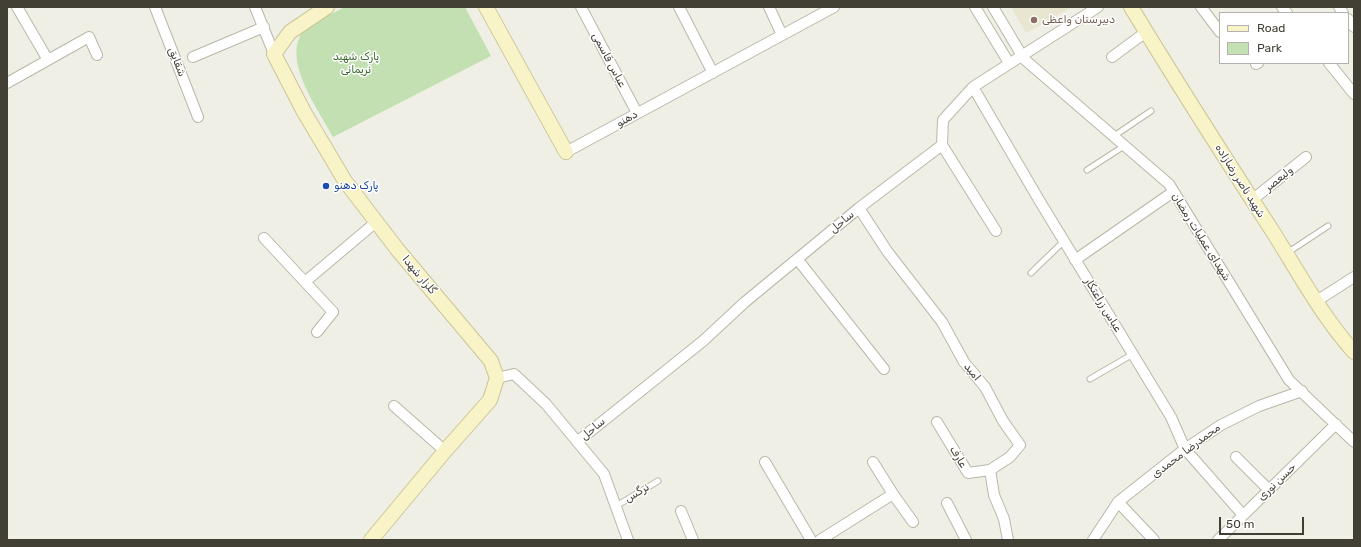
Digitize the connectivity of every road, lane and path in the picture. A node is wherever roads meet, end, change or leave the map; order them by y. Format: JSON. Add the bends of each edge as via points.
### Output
{"nodes":[{"id":1,"x":17,"y":7,"type":"edge"},
{"id":2,"x":155,"y":7,"type":"edge"},
{"id":3,"x":255,"y":7,"type":"edge"},
{"id":4,"x":326,"y":7,"type":"edge"},
{"id":5,"x":486,"y":7,"type":"edge"},
{"id":6,"x":581,"y":7,"type":"edge"},
{"id":7,"x":679,"y":7,"type":"edge"},
{"id":8,"x":769,"y":7,"type":"edge"},
{"id":9,"x":834,"y":7,"type":"edge"},
{"id":10,"x":975,"y":7,"type":"edge"},
{"id":11,"x":993,"y":7,"type":"edge"},
{"id":12,"x":1098,"y":7,"type":"edge"},
{"id":13,"x":1131,"y":7,"type":"edge"},
{"id":14,"x":1201,"y":7,"type":"edge"},
{"id":15,"x":264,"y":27,"type":"junction"},
{"id":16,"x":1219,"y":31,"type":"edge"},
{"id":17,"x":1146,"y":32,"type":"junction"},
{"id":18,"x":782,"y":35,"type":"junction"},
{"id":19,"x":274,"y":54,"type":"junction"},
{"id":20,"x":97,"y":55,"type":"dead end"},
{"id":21,"x":1022,"y":55,"type":"junction"},
{"id":22,"x":193,"y":57,"type":"dead end"},
{"id":23,"x":1112,"y":57,"type":"dead end"},
{"id":24,"x":48,"y":60,"type":"junction"},
{"id":25,"x":1009,"y":63,"type":"junction"},
{"id":26,"x":1330,"y":64,"type":"edge"},
{"id":27,"x":712,"y":73,"type":"junction"},
{"id":28,"x":7,"y":83,"type":"edge"},
{"id":29,"x":973,"y":87,"type":"junction"},
{"id":30,"x":1354,"y":94,"type":"edge"},
{"id":31,"x":1150,"y":111,"type":"dead end"},
{"id":32,"x":637,"y":113,"type":"junction"},
{"id":33,"x":198,"y":117,"type":"dead end"},
{"id":34,"x":1114,"y":136,"type":"junction"},
{"id":35,"x":942,"y":145,"type":"junction"},
{"id":36,"x":1124,"y":146,"type":"junction"},
{"id":37,"x":566,"y":152,"type":"joint"},
{"id":38,"x":1306,"y":157,"type":"dead end"},
{"id":39,"x":1087,"y":170,"type":"dead end"},
{"id":40,"x":1174,"y":192,"type":"junction"},
{"id":41,"x":1252,"y":200,"type":"junction"},
{"id":42,"x":859,"y":208,"type":"junction"},
{"id":43,"x":376,"y":222,"type":"junction"},
{"id":44,"x":1328,"y":226,"type":"dead end"},
{"id":45,"x":996,"y":231,"type":"dead end"},
{"id":46,"x":264,"y":238,"type":"dead end"},
{"id":47,"x":1064,"y":241,"type":"junction"},
{"id":48,"x":1286,"y":253,"type":"junction"},
{"id":49,"x":798,"y":260,"type":"junction"},
{"id":50,"x":1075,"y":260,"type":"junction"},
{"id":51,"x":1031,"y":273,"type":"dead end"},
{"id":52,"x":1354,"y":277,"type":"edge"},
{"id":53,"x":306,"y":282,"type":"junction"},
{"id":54,"x":1315,"y":302,"type":"junction"},
{"id":55,"x":317,"y":332,"type":"dead end"},
{"id":56,"x":1354,"y":352,"type":"edge"},
{"id":57,"x":1133,"y":354,"type":"junction"},
{"id":58,"x":884,"y":370,"type":"dead end"},
{"id":59,"x":497,"y":378,"type":"junction"},
{"id":60,"x":1090,"y":378,"type":"dead end"},
{"id":61,"x":1302,"y":391,"type":"junction"},
{"id":62,"x":394,"y":406,"type":"dead end"},
{"id":63,"x":937,"y":422,"type":"dead end"},
{"id":64,"x":1336,"y":424,"type":"junction"},
{"id":65,"x":577,"y":442,"type":"junction"},
{"id":66,"x":1354,"y":442,"type":"edge"},
{"id":67,"x":1185,"y":449,"type":"junction"},
{"id":68,"x":445,"y":451,"type":"junction"},
{"id":69,"x":1236,"y":457,"type":"dead end"},
{"id":70,"x":765,"y":462,"type":"dead end"},
{"id":71,"x":873,"y":462,"type":"dead end"},
{"id":72,"x":990,"y":470,"type":"junction"},
{"id":73,"x":658,"y":480,"type":"dead end"},
{"id":74,"x":1269,"y":490,"type":"junction"},
{"id":75,"x":892,"y":494,"type":"junction"},
{"id":76,"x":1118,"y":502,"type":"junction"},
{"id":77,"x":947,"y":503,"type":"dead end"},
{"id":78,"x":616,"y":506,"type":"junction"},
{"id":79,"x":681,"y":511,"type":"dead end"},
{"id":80,"x":1243,"y":515,"type":"junction"},
{"id":81,"x":913,"y":522,"type":"dead end"},
{"id":82,"x":371,"y":540,"type":"edge"},
{"id":83,"x":628,"y":540,"type":"edge"},
{"id":84,"x":693,"y":540,"type":"edge"},
{"id":85,"x":810,"y":540,"type":"edge"},
{"id":86,"x":820,"y":540,"type":"edge"},
{"id":87,"x":966,"y":540,"type":"edge"},
{"id":88,"x":1008,"y":540,"type":"edge"},
{"id":89,"x":1093,"y":540,"type":"edge"},
{"id":90,"x":1154,"y":540,"type":"edge"},
{"id":91,"x":1218,"y":540,"type":"edge"}],
"edges":[{"from":1,"to":24,"type":"street"},
{"from":2,"to":33,"type":"street","name":"شقایق"},
{"from":3,"to":15,"type":"street"},
{"from":4,"to":19,"type":"street","via":[[290,32]]},
{"from":5,"to":37,"type":"street","name":"دهنو"},
{"from":6,"to":32,"type":"street","name":"عباس قاسمی"},
{"from":7,"to":27,"type":"street"},
{"from":8,"to":18,"type":"street"},
{"from":9,"to":18,"type":"street","name":"دهنو"},
{"from":10,"to":25,"type":"street"},
{"from":11,"to":21,"type":"street","name":"شهدای عملیات رمضان"},
{"from":12,"to":21,"type":"street"},
{"from":13,"to":17,"type":"street","name":"شهید ناصر رضازاده"},
{"from":14,"to":16,"type":"street"},
{"from":15,"to":19,"type":"street"},
{"from":15,"to":22,"type":"street"},
{"from":17,"to":23,"type":"street"},
{"from":17,"to":41,"type":"street","name":"شهید ناصر رضازاده"},
{"from":18,"to":27,"type":"street","name":"دهنو"},
{"from":19,"to":43,"type":"street","name":"گلزار شهدا","via":[[304,112],[345,181]]},
{"from":20,"to":24,"type":"street","via":[[88,37]]},
{"from":21,"to":25,"type":"street"},
{"from":21,"to":34,"type":"street","name":"شهدای عملیات رمضان"},
{"from":24,"to":28,"type":"street"},
{"from":25,"to":29,"type":"street"},
{"from":26,"to":30,"type":"street"},
{"from":27,"to":32,"type":"street","name":"دهنو"},
{"from":29,"to":35,"type":"street","via":[[943,120]]},
{"from":29,"to":47,"type":"street","name":"عباس زراعتکار"},
{"from":31,"to":34,"type":"lane"},
{"from":32,"to":37,"type":"street","name":"دهنو"},
{"from":34,"to":36,"type":"street","name":"شهدای عملیات رمضان"},
{"from":35,"to":42,"type":"street","name":"ساحل"},
{"from":35,"to":45,"type":"street"},
{"from":36,"to":39,"type":"lane"},
{"from":36,"to":40,"type":"street","name":"شهدای عملیات رمضان","via":[[1169,184]]},
{"from":38,"to":41,"type":"street","name":"ولیعصر"},
{"from":40,"to":50,"type":"street"},
{"from":40,"to":61,"type":"street","name":"شهدای عملیات رمضان","via":[[1289,380]]},
{"from":41,"to":48,"type":"street","name":"شهید ناصر رضازاده"},
{"from":42,"to":49,"type":"street","name":"ساحل"},
{"from":42,"to":72,"type":"street","name":"امید","via":[[887,251],[942,322],[964,362],[985,387],[1003,421],[1020,445],[1010,457]]},
{"from":43,"to":53,"type":"street"},
{"from":43,"to":59,"type":"street","name":"گلزار شهدا","via":[[491,361]]},
{"from":44,"to":48,"type":"lane"},
{"from":46,"to":53,"type":"street"},
{"from":47,"to":50,"type":"street","name":"عباس زراعتکار"},
{"from":47,"to":51,"type":"lane"},
{"from":48,"to":54,"type":"street","name":"شهید ناصر رضازاده"},
{"from":49,"to":58,"type":"street"},
{"from":49,"to":65,"type":"street","name":"ساحل","via":[[745,302],[703,341]]},
{"from":50,"to":57,"type":"street","name":"عباس زراعتکار"},
{"from":52,"to":54,"type":"street"},
{"from":53,"to":55,"type":"street","via":[[333,312]]},
{"from":54,"to":56,"type":"street","name":"شهید ناصر رضازاده"},
{"from":57,"to":60,"type":"lane"},
{"from":57,"to":67,"type":"street","name":"عباس زراعتکار","via":[[1171,417]]},
{"from":59,"to":65,"type":"street","via":[[514,374],[546,404]]},
{"from":59,"to":68,"type":"street","via":[[490,400]]},
{"from":61,"to":64,"type":"street","name":"شهدای عملیات رمضان"},
{"from":61,"to":67,"type":"street","name":"محمدرضا محمدی","via":[[1246,412]]},
{"from":62,"to":68,"type":"street"},
{"from":63,"to":72,"type":"street","name":"عارف","via":[[968,473]]},
{"from":64,"to":66,"type":"street","name":"شهدای عملیات رمضان"},
{"from":64,"to":74,"type":"street","name":"حسن نوری"},
{"from":65,"to":78,"type":"street","via":[[604,474]]},
{"from":67,"to":76,"type":"street","name":"محمدرضا محمدی"},
{"from":67,"to":80,"type":"street","name":"عباس زراعتکار"},
{"from":68,"to":82,"type":"street"},
{"from":69,"to":74,"type":"street"},
{"from":70,"to":85,"type":"street"},
{"from":71,"to":75,"type":"street"},
{"from":72,"to":88,"type":"street","via":[[994,495],[1004,519]]},
{"from":73,"to":78,"type":"lane","name":"نرگس"},
{"from":74,"to":80,"type":"street","name":"حسن نوری"},
{"from":75,"to":81,"type":"street"},
{"from":75,"to":86,"type":"street"},
{"from":76,"to":89,"type":"street","name":"محمدرضا محمدی"},
{"from":76,"to":90,"type":"street"},
{"from":77,"to":87,"type":"street"},
{"from":78,"to":83,"type":"street"},
{"from":79,"to":84,"type":"street"},
{"from":80,"to":91,"type":"street","name":"حسن نوری"}]}
